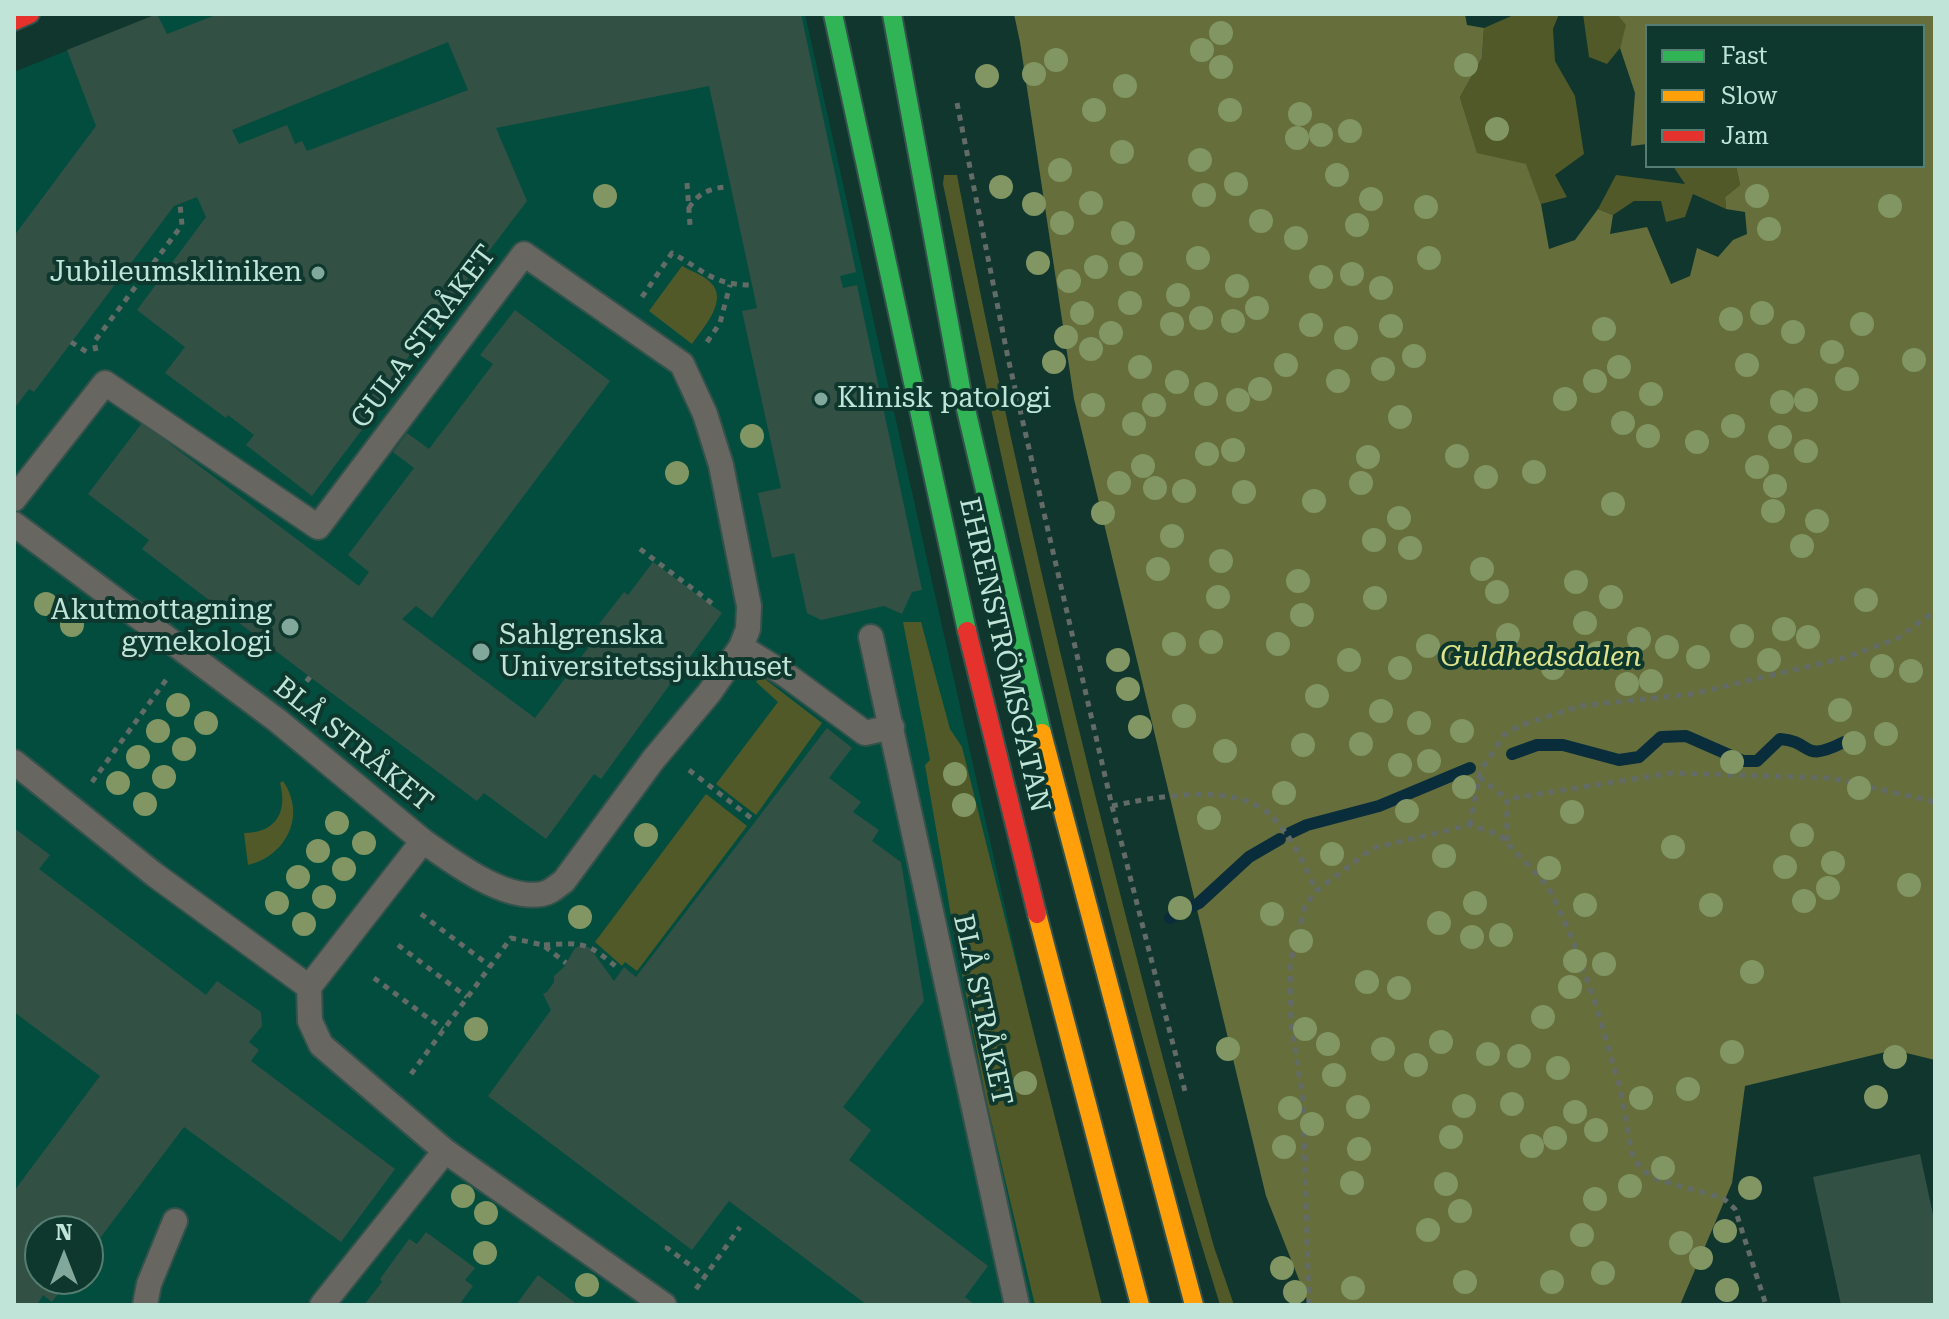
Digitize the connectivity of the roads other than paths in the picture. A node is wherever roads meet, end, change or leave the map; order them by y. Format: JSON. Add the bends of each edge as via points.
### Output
{"nodes":[{"id":1,"x":30,"y":14,"type":"edge"},
{"id":2,"x":833,"y":14,"type":"edge"},
{"id":3,"x":892,"y":14,"type":"edge"},
{"id":4,"x":14,"y":21,"type":"edge"},
{"id":5,"x":14,"y":499,"type":"edge"},
{"id":6,"x":14,"y":524,"type":"edge"},
{"id":7,"x":871,"y":637,"type":"dead end"},
{"id":8,"x":744,"y":638,"type":"junction"},
{"id":9,"x":892,"y":727,"type":"junction"},
{"id":10,"x":14,"y":762,"type":"edge"},
{"id":11,"x":423,"y":841,"type":"junction"},
{"id":12,"x":309,"y":987,"type":"junction"},
{"id":13,"x":445,"y":1151,"type":"junction"},
{"id":14,"x":175,"y":1221,"type":"dead end"},
{"id":15,"x":145,"y":1305,"type":"edge"},
{"id":16,"x":322,"y":1305,"type":"edge"},
{"id":17,"x":663,"y":1305,"type":"edge"},
{"id":18,"x":1017,"y":1305,"type":"edge"},
{"id":19,"x":1140,"y":1305,"type":"edge"},
{"id":20,"x":1194,"y":1305,"type":"edge"}],
"edges":[{"from":1,"to":4,"type":"street"},
{"from":2,"to":19,"type":"street","name":"EHRENSTRÖMSGATAN","via":[[965,623]]},
{"from":3,"to":20,"type":"street","name":"EHRENSTRÖMSGATAN","via":[[988,512],[1103,972]]},
{"from":5,"to":8,"type":"lane","name":"GULA STRÅKET","via":[[105,383],[318,527],[524,254],[682,364],[721,465],[749,606]]},
{"from":6,"to":11,"type":"lane","name":"BLÅ STRÅKET","via":[[278,721]]},
{"from":7,"to":9,"type":"lane"},
{"from":8,"to":9,"type":"lane","via":[[865,733]]},
{"from":8,"to":11,"type":"lane","name":"BLÅ STRÅKET","via":[[710,692],[564,881],[546,894],[506,891]]},
{"from":9,"to":18,"type":"lane","name":"BLÅ STRÅKET"},
{"from":10,"to":12,"type":"lane","via":[[155,875]]},
{"from":11,"to":12,"type":"lane","name":"BLÅ STRÅKET"},
{"from":12,"to":13,"type":"lane","via":[[310,1021],[321,1045]]},
{"from":13,"to":16,"type":"lane"},
{"from":13,"to":17,"type":"lane"},
{"from":14,"to":15,"type":"lane"}]}
